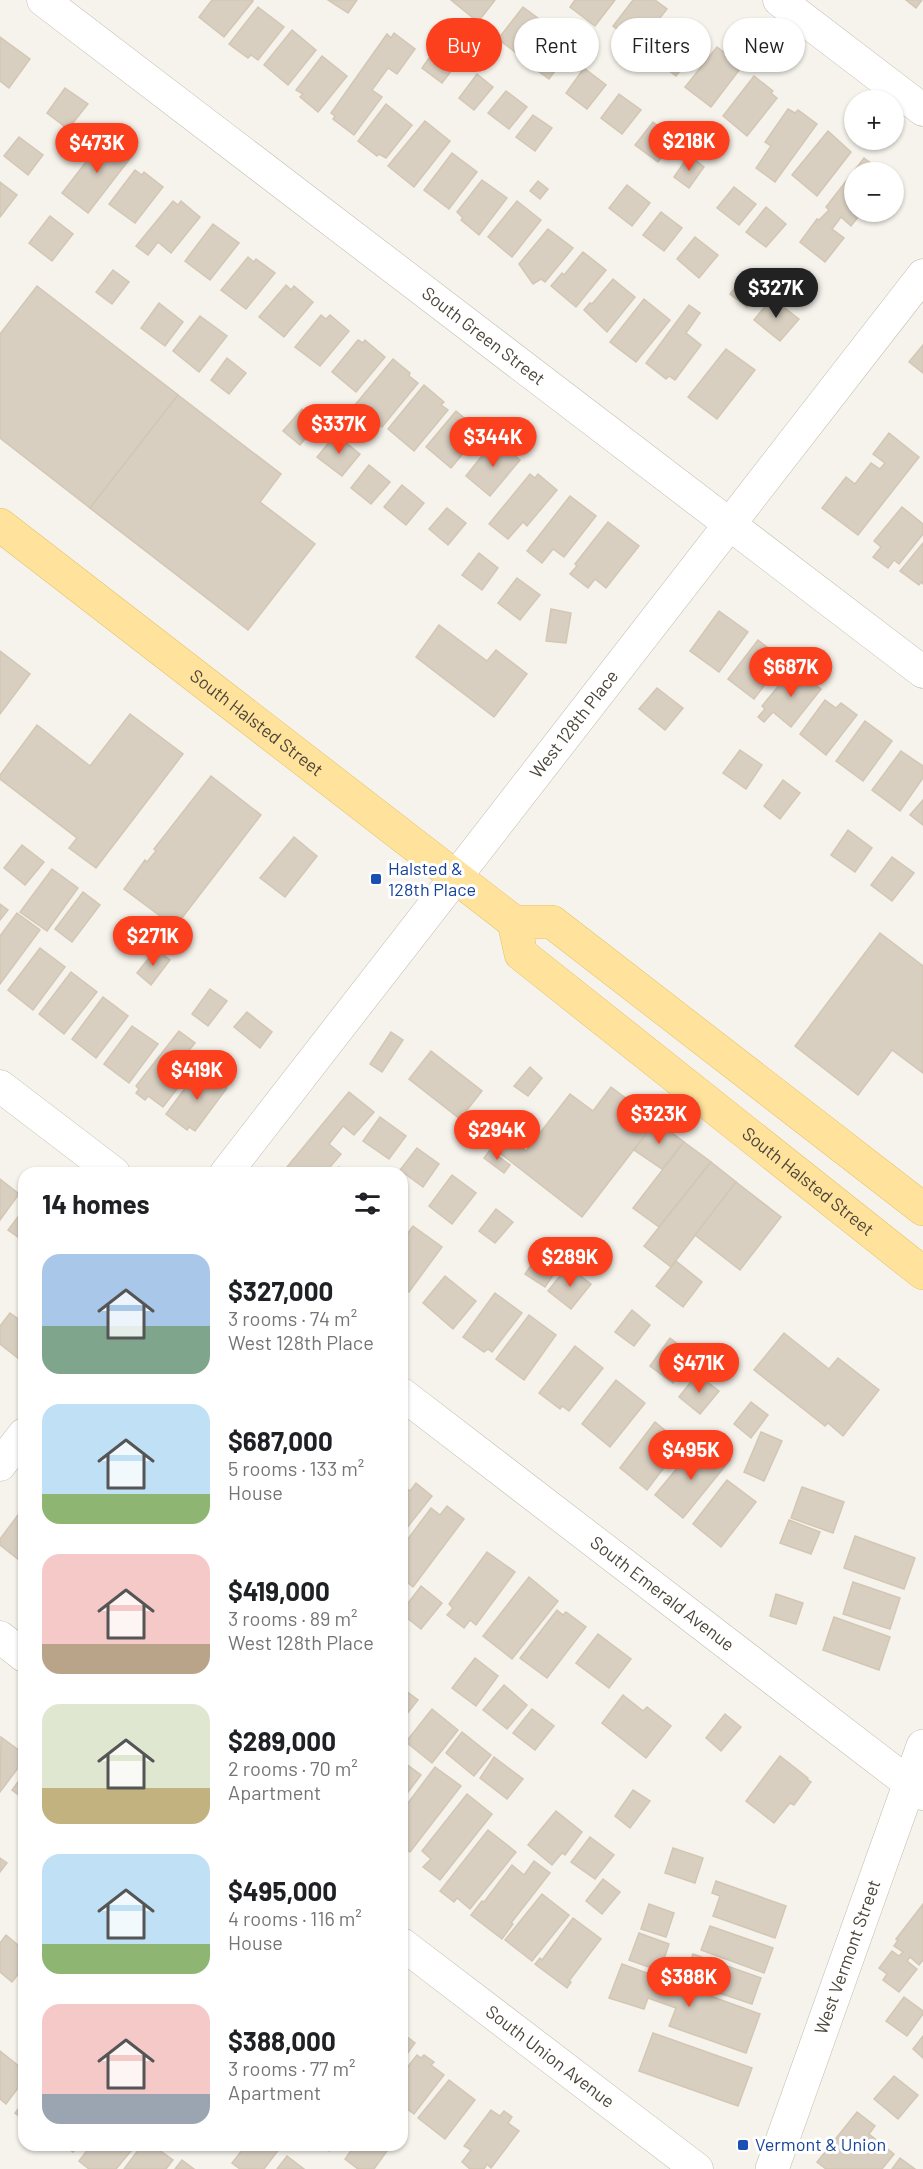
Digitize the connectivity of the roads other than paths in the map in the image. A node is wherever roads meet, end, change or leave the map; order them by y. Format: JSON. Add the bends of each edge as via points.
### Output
{"nodes":[{"id":1,"x":43,"y":0,"type":"edge"},
{"id":2,"x":780,"y":0,"type":"edge"},
{"id":3,"x":923,"y":110,"type":"edge"},
{"id":4,"x":923,"y":275,"type":"edge"},
{"id":5,"x":729,"y":524,"type":"junction"},
{"id":6,"x":0,"y":525,"type":"edge"},
{"id":7,"x":923,"y":672,"type":"edge"},
{"id":8,"x":456,"y":876,"type":"junction"},
{"id":9,"x":514,"y":922,"type":"junction"},
{"id":10,"x":0,"y":1086,"type":"edge"},
{"id":11,"x":106,"y":1167,"type":"edge"},
{"id":12,"x":231,"y":1167,"type":"edge"},
{"id":13,"x":923,"y":1209,"type":"edge"},
{"id":14,"x":923,"y":1274,"type":"edge"},
{"id":15,"x":408,"y":1399,"type":"edge"},
{"id":16,"x":18,"y":1442,"type":"edge"},
{"id":17,"x":0,"y":1465,"type":"edge"},
{"id":18,"x":0,"y":1637,"type":"edge"},
{"id":19,"x":18,"y":1651,"type":"edge"},
{"id":20,"x":923,"y":1746,"type":"edge"},
{"id":21,"x":916,"y":1788,"type":"edge"},
{"id":22,"x":408,"y":1949,"type":"edge"},
{"id":23,"x":697,"y":2169,"type":"edge"},
{"id":24,"x":771,"y":2169,"type":"edge"}],
"edges":[{"from":1,"to":5,"type":"street","name":"South Green Street"},
{"from":2,"to":3,"type":"street"},
{"from":4,"to":5,"type":"street","name":"West 128th Place"},
{"from":5,"to":7,"type":"street","name":"South Green Street"},
{"from":5,"to":8,"type":"street","name":"West 128th Place"},
{"from":6,"to":8,"type":"main road","name":"South Halsted Street"},
{"from":8,"to":9,"type":"main road","name":"South Halsted Street"},
{"from":8,"to":12,"type":"street","name":"West 128th Place"},
{"from":9,"to":13,"type":"main road","via":[[552,922]]},
{"from":9,"to":14,"type":"main road","name":"South Halsted Street","via":[[521,954]]},
{"from":10,"to":11,"type":"street"},
{"from":15,"to":21,"type":"street","name":"South Emerald Avenue"},
{"from":16,"to":17,"type":"street"},
{"from":18,"to":19,"type":"street"},
{"from":20,"to":21,"type":"street","name":"West Vermont Street"},
{"from":21,"to":24,"type":"street","name":"West Vermont Street"},
{"from":22,"to":23,"type":"street","name":"South Union Avenue"}]}
